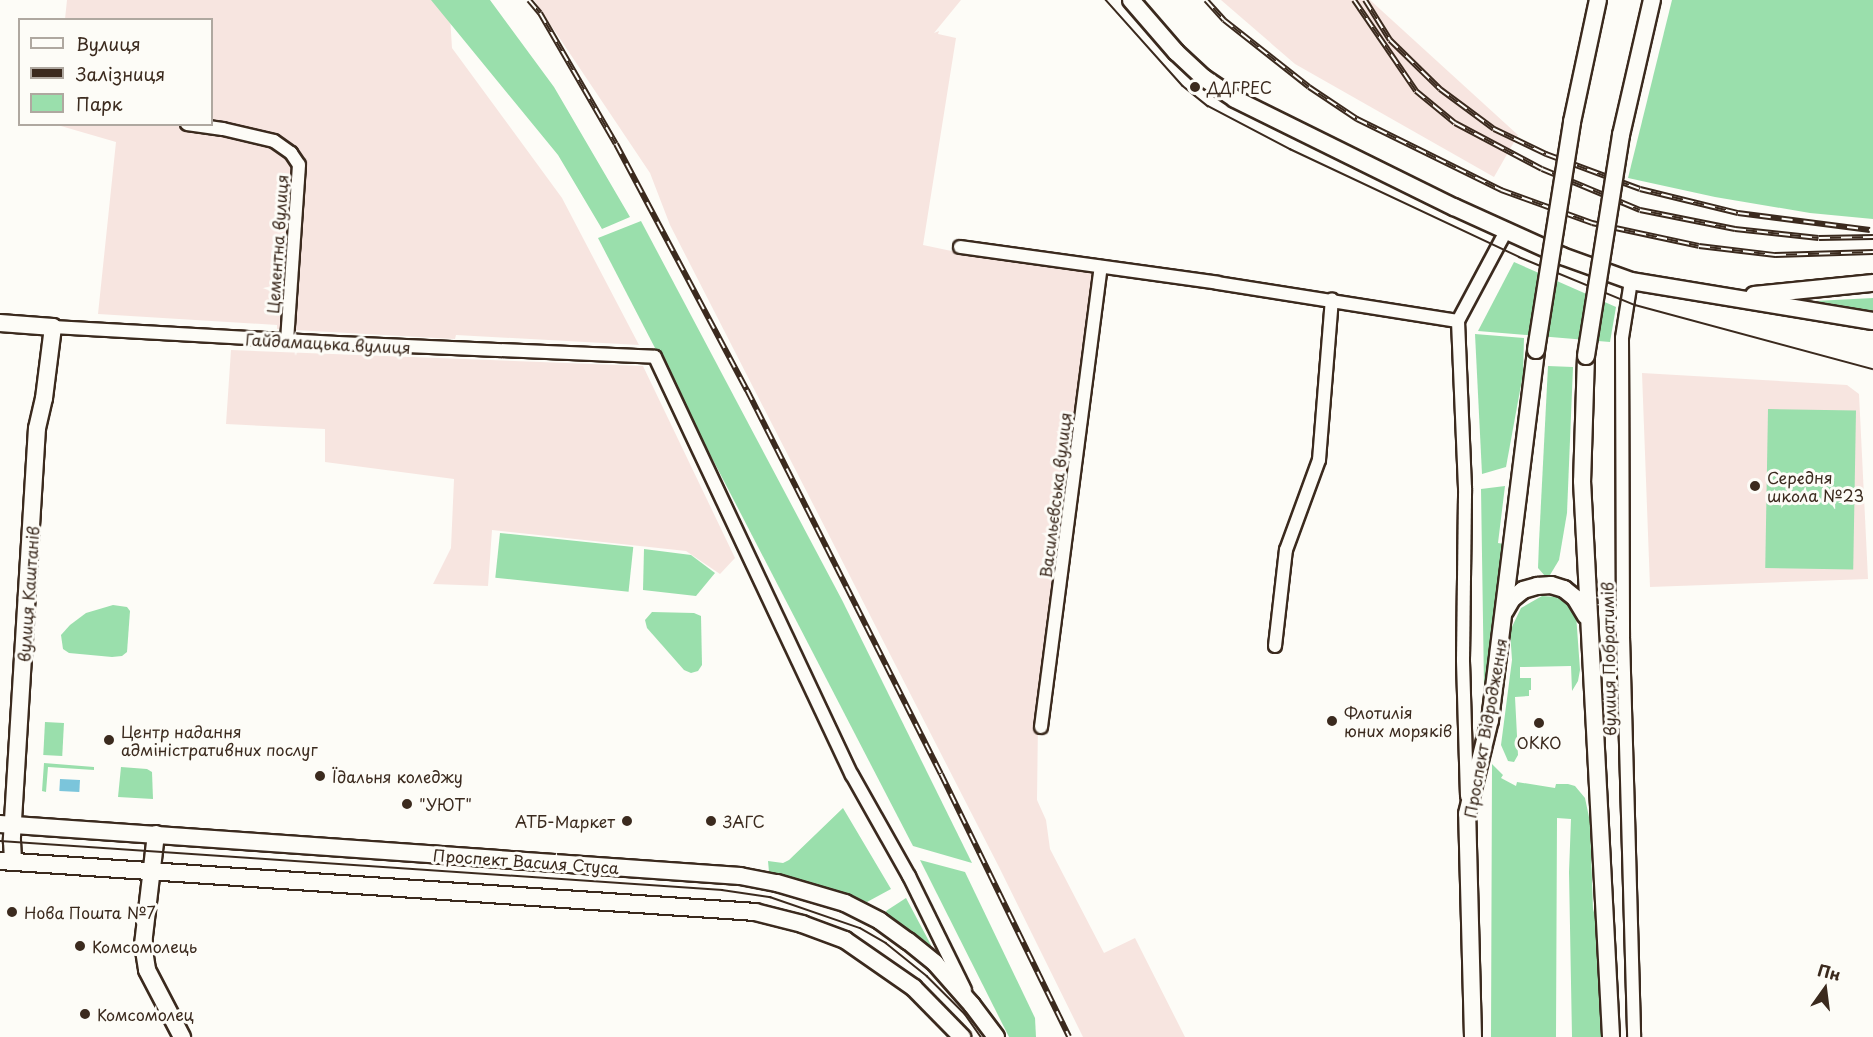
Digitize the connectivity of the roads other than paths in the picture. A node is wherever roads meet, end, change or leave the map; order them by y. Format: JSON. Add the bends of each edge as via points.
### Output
{"nodes":[{"id":1,"x":1131,"y":0,"type":"edge"},
{"id":2,"x":1598,"y":0,"type":"edge"},
{"id":3,"x":1652,"y":0,"type":"edge"},
{"id":4,"x":201,"y":126,"type":"edge"},
{"id":5,"x":1506,"y":231,"type":"junction"},
{"id":6,"x":960,"y":248,"type":"dead end"},
{"id":7,"x":1101,"y":267,"type":"junction"},
{"id":8,"x":1631,"y":281,"type":"junction"},
{"id":9,"x":1873,"y":283,"type":"edge"},
{"id":10,"x":1738,"y":297,"type":"junction"},
{"id":11,"x":1332,"y":300,"type":"junction"},
{"id":12,"x":1458,"y":321,"type":"junction"},
{"id":13,"x":1873,"y":321,"type":"edge"},
{"id":14,"x":0,"y":323,"type":"edge"},
{"id":15,"x":53,"y":327,"type":"junction"},
{"id":16,"x":287,"y":341,"type":"junction"},
{"id":17,"x":1505,"y":611,"type":"junction"},
{"id":18,"x":1587,"y":622,"type":"junction"},
{"id":19,"x":1275,"y":646,"type":"dead end"},
{"id":20,"x":1041,"y":727,"type":"dead end"},
{"id":21,"x":1467,"y":814,"type":"junction"},
{"id":22,"x":7,"y":825,"type":"edge"},
{"id":23,"x":156,"y":834,"type":"junction"},
{"id":24,"x":7,"y":862,"type":"edge"},
{"id":25,"x":152,"y":870,"type":"junction"},
{"id":26,"x":972,"y":1005,"type":"junction"},
{"id":27,"x":182,"y":1037,"type":"edge"},
{"id":28,"x":962,"y":1037,"type":"edge"},
{"id":29,"x":996,"y":1037,"type":"edge"},
{"id":30,"x":1473,"y":1037,"type":"edge"},
{"id":31,"x":1611,"y":1037,"type":"edge"},
{"id":32,"x":1634,"y":1037,"type":"edge"}],
"edges":[{"from":1,"to":5,"type":"main road","via":[[1176,52],[1235,99]]},
{"from":2,"to":17,"type":"main road","name":"Проспект Відродження","bridge":true,"via":[[1572,122],[1536,350]]},
{"from":3,"to":18,"type":"main road","bridge":true,"via":[[1621,135],[1586,356],[1582,481]]},
{"from":4,"to":16,"type":"street","name":"Цементна вулиця","via":[[273,141],[291,153],[299,165]]},
{"from":5,"to":8,"type":"main road"},
{"from":5,"to":12,"type":"street"},
{"from":6,"to":7,"type":"street"},
{"from":7,"to":11,"type":"street"},
{"from":7,"to":20,"type":"street","name":"Васильєвська вулиця"},
{"from":8,"to":10,"type":"main road"},
{"from":8,"to":32,"type":"street","name":"вулиця Побратимів","via":[[1622,338],[1623,625]]},
{"from":9,"to":10,"type":"main road"},
{"from":10,"to":13,"type":"main road"},
{"from":11,"to":12,"type":"street"},
{"from":11,"to":19,"type":"street","via":[[1319,460],[1286,550]]},
{"from":12,"to":21,"type":"street","via":[[1465,488],[1463,660]]},
{"from":14,"to":15,"type":"main road","name":"Гайдамацька вулиця"},
{"from":15,"to":16,"type":"street","name":"Гайдамацька вулиця"},
{"from":15,"to":22,"type":"main road","name":"вулиця Каштанів","via":[[37,428]]},
{"from":16,"to":26,"type":"street","name":"Гайдамацька вулиця","via":[[655,357],[852,775],[909,876]]},
{"from":17,"to":18,"type":"main road","via":[[1523,590],[1551,585],[1575,598],[1584,609]]},
{"from":17,"to":21,"type":"main road","name":"Проспект Відродження","via":[[1490,720]]},
{"from":18,"to":31,"type":"main road"},
{"from":21,"to":30,"type":"main road","name":"Проспект Відродження"},
{"from":22,"to":23,"type":"main road","name":"Проспект Василя Стуса"},
{"from":22,"to":24,"type":"main road","name":"вулиця Каштанів"},
{"from":23,"to":25,"type":"main road"},
{"from":23,"to":26,"type":"main road","name":"Проспект Василя Стуса","via":[[740,876],[777,883],[845,903],[880,921],[935,963]]},
{"from":24,"to":25,"type":"main road"},
{"from":25,"to":27,"type":"main road","via":[[143,944],[147,970]]},
{"from":25,"to":28,"type":"main road","via":[[755,912],[845,940],[914,988]]},
{"from":26,"to":29,"type":"main road","name":"Проспект Василя Стуса"}]}
